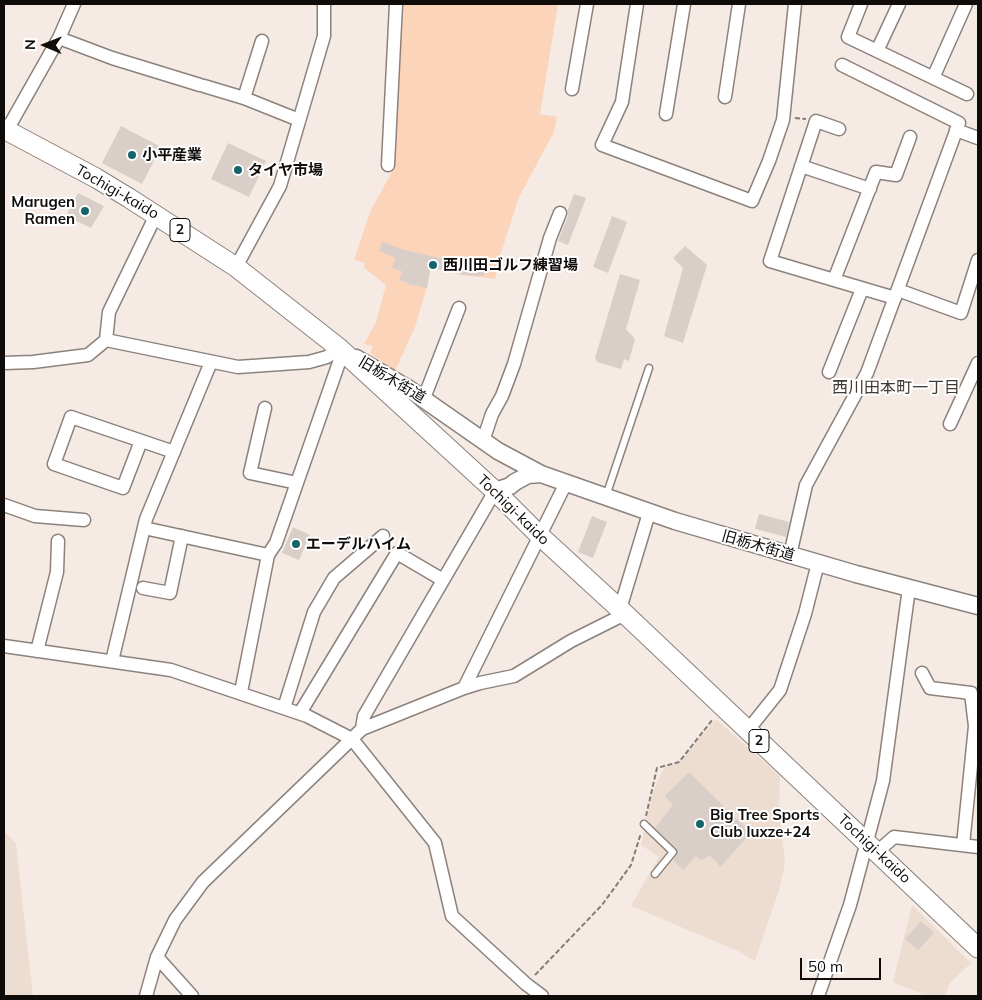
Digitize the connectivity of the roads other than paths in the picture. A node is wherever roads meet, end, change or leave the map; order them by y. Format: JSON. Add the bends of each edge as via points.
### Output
{"nodes":[{"id":1,"x":74,"y":4,"type":"edge"},
{"id":2,"x":324,"y":4,"type":"edge"},
{"id":3,"x":396,"y":4,"type":"edge"},
{"id":4,"x":588,"y":4,"type":"edge"},
{"id":5,"x":638,"y":4,"type":"edge"},
{"id":6,"x":684,"y":4,"type":"edge"},
{"id":7,"x":739,"y":4,"type":"edge"},
{"id":8,"x":795,"y":4,"type":"edge"},
{"id":9,"x":861,"y":4,"type":"edge"},
{"id":10,"x":900,"y":4,"type":"edge"},
{"id":11,"x":966,"y":4,"type":"edge"},
{"id":12,"x":59,"y":38,"type":"junction"},
{"id":13,"x":262,"y":41,"type":"dead end"},
{"id":14,"x":878,"y":51,"type":"junction"},
{"id":15,"x":842,"y":66,"type":"dead end"},
{"id":16,"x":933,"y":78,"type":"junction"},
{"id":17,"x":572,"y":89,"type":"dead end"},
{"id":18,"x":967,"y":94,"type":"dead end"},
{"id":19,"x":725,"y":97,"type":"dead end"},
{"id":20,"x":244,"y":98,"type":"junction"},
{"id":21,"x":666,"y":114,"type":"dead end"},
{"id":22,"x":299,"y":120,"type":"junction"},
{"id":23,"x":5,"y":130,"type":"edge"},
{"id":24,"x":839,"y":130,"type":"dead end"},
{"id":25,"x":956,"y":130,"type":"junction"},
{"id":26,"x":910,"y":137,"type":"dead end"},
{"id":27,"x":978,"y":138,"type":"edge"},
{"id":28,"x":388,"y":165,"type":"dead end"},
{"id":29,"x":801,"y":166,"type":"junction"},
{"id":30,"x":870,"y":189,"type":"junction"},
{"id":31,"x":560,"y":213,"type":"dead end"},
{"id":32,"x":156,"y":215,"type":"junction"},
{"id":33,"x":978,"y":260,"type":"edge"},
{"id":34,"x":236,"y":267,"type":"junction"},
{"id":35,"x":975,"y":278,"type":"edge"},
{"id":36,"x":834,"y":280,"type":"junction"},
{"id":37,"x":862,"y":289,"type":"junction"},
{"id":38,"x":896,"y":294,"type":"junction"},
{"id":39,"x":459,"y":308,"type":"dead end"},
{"id":40,"x":106,"y":340,"type":"junction"},
{"id":41,"x":341,"y":349,"type":"junction"},
{"id":42,"x":211,"y":362,"type":"junction"},
{"id":43,"x":4,"y":363,"type":"edge"},
{"id":44,"x":978,"y":363,"type":"edge"},
{"id":45,"x":649,"y":368,"type":"dead end"},
{"id":46,"x":829,"y":372,"type":"dead end"},
{"id":47,"x":424,"y":398,"type":"junction"},
{"id":48,"x":265,"y":408,"type":"dead end"},
{"id":49,"x":950,"y":424,"type":"dead end"},
{"id":50,"x":141,"y":440,"type":"junction"},
{"id":51,"x":482,"y":441,"type":"junction"},
{"id":52,"x":174,"y":452,"type":"junction"},
{"id":53,"x":535,"y":474,"type":"junction"},
{"id":54,"x":297,"y":483,"type":"junction"},
{"id":55,"x":566,"y":483,"type":"junction"},
{"id":56,"x":495,"y":491,"type":"junction"},
{"id":57,"x":606,"y":497,"type":"junction"},
{"id":58,"x":4,"y":505,"type":"edge"},
{"id":59,"x":516,"y":511,"type":"junction"},
{"id":60,"x":649,"y":513,"type":"junction"},
{"id":61,"x":84,"y":520,"type":"dead end"},
{"id":62,"x":144,"y":528,"type":"junction"},
{"id":63,"x":540,"y":535,"type":"junction"},
{"id":64,"x":182,"y":536,"type":"junction"},
{"id":65,"x":383,"y":536,"type":"dead end"},
{"id":66,"x":58,"y":541,"type":"dead end"},
{"id":67,"x":268,"y":555,"type":"junction"},
{"id":68,"x":790,"y":555,"type":"junction"},
{"id":69,"x":818,"y":563,"type":"junction"},
{"id":70,"x":443,"y":580,"type":"junction"},
{"id":71,"x":143,"y":588,"type":"dead end"},
{"id":72,"x":909,"y":588,"type":"junction"},
{"id":73,"x":978,"y":606,"type":"edge"},
{"id":74,"x":622,"y":612,"type":"junction"},
{"id":75,"x":4,"y":646,"type":"edge"},
{"id":76,"x":37,"y":651,"type":"junction"},
{"id":77,"x":112,"y":661,"type":"junction"},
{"id":78,"x":922,"y":673,"type":"dead end"},
{"id":79,"x":464,"y":688,"type":"junction"},
{"id":80,"x":241,"y":692,"type":"junction"},
{"id":81,"x":284,"y":708,"type":"junction"},
{"id":82,"x":300,"y":713,"type":"junction"},
{"id":83,"x":362,"y":730,"type":"junction"},
{"id":84,"x":748,"y":730,"type":"junction"},
{"id":85,"x":352,"y":739,"type":"junction"},
{"id":86,"x":644,"y":824,"type":"road end"},
{"id":87,"x":963,"y":846,"type":"junction"},
{"id":88,"x":871,"y":847,"type":"junction"},
{"id":89,"x":978,"y":847,"type":"edge"},
{"id":90,"x":655,"y":874,"type":"dead end"},
{"id":91,"x":978,"y":948,"type":"edge"},
{"id":92,"x":157,"y":957,"type":"junction"},
{"id":93,"x":146,"y":996,"type":"edge"},
{"id":94,"x":192,"y":996,"type":"edge"},
{"id":95,"x":542,"y":996,"type":"edge"},
{"id":96,"x":818,"y":996,"type":"edge"}],
"edges":[{"from":1,"to":12,"type":"street"},
{"from":2,"to":22,"type":"street","via":[[324,36]]},
{"from":3,"to":28,"type":"street"},
{"from":4,"to":17,"type":"street"},
{"from":5,"to":8,"type":"street","via":[[622,102],[602,145],[752,201],[783,120]]},
{"from":6,"to":21,"type":"street"},
{"from":7,"to":19,"type":"street"},
{"from":9,"to":14,"type":"street","via":[[848,36]]},
{"from":10,"to":14,"type":"street"},
{"from":11,"to":16,"type":"street"},
{"from":12,"to":20,"type":"street","via":[[112,58]]},
{"from":12,"to":23,"type":"street"},
{"from":13,"to":20,"type":"street"},
{"from":14,"to":16,"type":"street"},
{"from":15,"to":25,"type":"street","via":[[959,123]]},
{"from":16,"to":18,"type":"street"},
{"from":20,"to":22,"type":"street"},
{"from":22,"to":34,"type":"street","via":[[280,186]]},
{"from":23,"to":32,"type":"main road","name":"Tochigi-kaido","number":"2","via":[[96,178]]},
{"from":24,"to":29,"type":"street","via":[[816,121]]},
{"from":25,"to":27,"type":"street"},
{"from":25,"to":38,"type":"street"},
{"from":26,"to":30,"type":"street","via":[[896,175],[876,172]]},
{"from":29,"to":30,"type":"street"},
{"from":29,"to":36,"type":"street","via":[[770,261]]},
{"from":30,"to":36,"type":"street"},
{"from":31,"to":51,"type":"street","via":[[514,364]]},
{"from":32,"to":34,"type":"main road","name":"Tochigi-kaido","number":"2"},
{"from":32,"to":40,"type":"street","via":[[109,312]]},
{"from":33,"to":35,"type":"street"},
{"from":34,"to":41,"type":"main road","name":"Tochigi-kaido","number":"2"},
{"from":35,"to":38,"type":"street","via":[[961,313]]},
{"from":36,"to":37,"type":"street"},
{"from":37,"to":38,"type":"street"},
{"from":37,"to":46,"type":"street"},
{"from":38,"to":68,"type":"street","via":[[867,373],[806,485]]},
{"from":39,"to":47,"type":"street"},
{"from":40,"to":42,"type":"street"},
{"from":40,"to":43,"type":"street","via":[[88,355]]},
{"from":41,"to":42,"type":"street","via":[[310,362],[238,367]]},
{"from":41,"to":47,"type":"main road","name":"旧栃木街道"},
{"from":41,"to":54,"type":"street"},
{"from":41,"to":56,"type":"main road","name":"Tochigi-kaido","number":"2"},
{"from":42,"to":52,"type":"street"},
{"from":44,"to":49,"type":"street"},
{"from":45,"to":57,"type":"lane"},
{"from":47,"to":51,"type":"main road","name":"旧栃木街道"},
{"from":47,"to":53,"type":"main road","via":[[426,406],[494,455]]},
{"from":48,"to":54,"type":"street","via":[[250,473]]},
{"from":50,"to":50,"type":"street","via":[[71,417],[54,464],[123,488]]},
{"from":50,"to":52,"type":"street"},
{"from":51,"to":53,"type":"main road","name":"旧栃木街道"},
{"from":52,"to":62,"type":"street"},
{"from":53,"to":55,"type":"main road","name":"旧栃木街道"},
{"from":53,"to":56,"type":"main road"},
{"from":53,"to":59,"type":"main road","via":[[521,482],[514,496]]},
{"from":54,"to":67,"type":"street","via":[[276,543]]},
{"from":55,"to":57,"type":"main road","name":"旧栃木街道"},
{"from":55,"to":63,"type":"street"},
{"from":56,"to":59,"type":"main road","name":"Tochigi-kaido","number":"2"},
{"from":56,"to":70,"type":"street"},
{"from":57,"to":60,"type":"main road","name":"旧栃木街道"},
{"from":58,"to":61,"type":"street","via":[[35,516]]},
{"from":59,"to":63,"type":"main road","name":"Tochigi-kaido","number":"2"},
{"from":60,"to":68,"type":"main road","name":"旧栃木街道"},
{"from":60,"to":74,"type":"street"},
{"from":62,"to":64,"type":"street"},
{"from":62,"to":77,"type":"street"},
{"from":63,"to":74,"type":"main road","name":"Tochigi-kaido","number":"2"},
{"from":63,"to":79,"type":"street"},
{"from":64,"to":67,"type":"street"},
{"from":64,"to":71,"type":"street","via":[[170,593]]},
{"from":65,"to":81,"type":"street","via":[[334,578],[314,612]]},
{"from":66,"to":76,"type":"street","via":[[57,572]]},
{"from":67,"to":80,"type":"street"},
{"from":68,"to":69,"type":"main road","name":"旧栃木街道"},
{"from":69,"to":72,"type":"main road","name":"旧栃木街道"},
{"from":69,"to":84,"type":"street","via":[[780,690]]},
{"from":70,"to":82,"type":"street","via":[[397,553]]},
{"from":70,"to":83,"type":"street","via":[[364,716]]},
{"from":72,"to":73,"type":"main road","name":"旧栃木街道"},
{"from":72,"to":88,"type":"street"},
{"from":74,"to":79,"type":"street","via":[[514,676]]},
{"from":74,"to":84,"type":"main road","name":"Tochigi-kaido","number":"2"},
{"from":75,"to":76,"type":"street"},
{"from":76,"to":77,"type":"street"},
{"from":77,"to":80,"type":"street","via":[[171,670]]},
{"from":78,"to":87,"type":"street","via":[[930,688],[971,692],[975,726]]},
{"from":79,"to":83,"type":"street"},
{"from":80,"to":81,"type":"street"},
{"from":81,"to":82,"type":"street"},
{"from":82,"to":85,"type":"street"},
{"from":83,"to":85,"type":"street"},
{"from":84,"to":88,"type":"main road","name":"Tochigi-kaido","number":"2"},
{"from":85,"to":92,"type":"street","via":[[203,882],[175,920]]},
{"from":85,"to":95,"type":"street","via":[[435,843],[452,916]]},
{"from":86,"to":90,"type":"lane","via":[[673,852]]},
{"from":87,"to":88,"type":"street","via":[[894,837]]},
{"from":87,"to":89,"type":"street"},
{"from":88,"to":91,"type":"main road","name":"Tochigi-kaido","number":"2"},
{"from":88,"to":96,"type":"street"},
{"from":92,"to":93,"type":"street"},
{"from":92,"to":94,"type":"street"}]}
